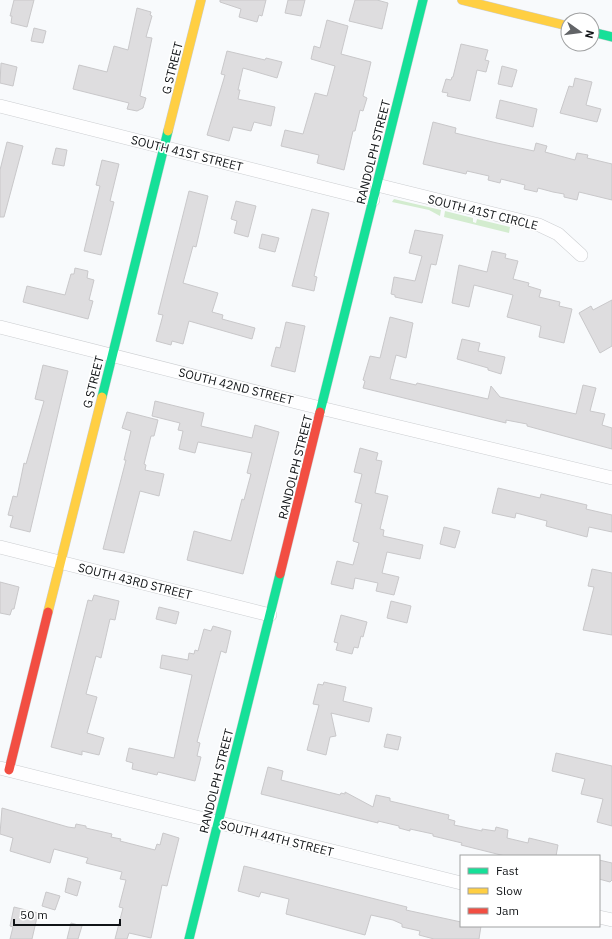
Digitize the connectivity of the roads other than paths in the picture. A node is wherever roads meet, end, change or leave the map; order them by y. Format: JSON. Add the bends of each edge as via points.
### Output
{"nodes":[{"id":1,"x":201,"y":0,"type":"edge"},
{"id":2,"x":423,"y":0,"type":"edge"},
{"id":3,"x":462,"y":0,"type":"edge"},
{"id":4,"x":560,"y":24,"type":"edge"},
{"id":5,"x":600,"y":34,"type":"edge"},
{"id":6,"x":612,"y":37,"type":"edge"},
{"id":7,"x":0,"y":106,"type":"edge"},
{"id":8,"x":164,"y":148,"type":"junction"},
{"id":9,"x":377,"y":185,"type":"junction"},
{"id":10,"x":373,"y":200,"type":"junction"},
{"id":11,"x":582,"y":256,"type":"dead end"},
{"id":12,"x":0,"y":327,"type":"edge"},
{"id":13,"x":112,"y":355,"type":"junction"},
{"id":14,"x":322,"y":408,"type":"junction"},
{"id":15,"x":612,"y":478,"type":"edge"},
{"id":16,"x":0,"y":547,"type":"edge"},
{"id":17,"x":61,"y":563,"type":"junction"},
{"id":18,"x":270,"y":615,"type":"junction"},
{"id":19,"x":4,"y":769,"type":"edge"},
{"id":20,"x":218,"y":823,"type":"junction"},
{"id":21,"x":460,"y":883,"type":"edge"},
{"id":22,"x":600,"y":917,"type":"edge"},
{"id":23,"x":612,"y":920,"type":"edge"},
{"id":24,"x":189,"y":939,"type":"edge"}],
"edges":[{"from":1,"to":8,"type":"main road","name":"G STREET"},
{"from":2,"to":9,"type":"main road","name":"RANDOLPH STREET"},
{"from":3,"to":4,"type":"main road"},
{"from":5,"to":6,"type":"main road"},
{"from":7,"to":8,"type":"street","name":"SOUTH 41ST STREET"},
{"from":8,"to":10,"type":"street","name":"SOUTH 41ST STREET"},
{"from":8,"to":13,"type":"main road","name":"G STREET"},
{"from":9,"to":10,"type":"main road","name":"RANDOLPH STREET"},
{"from":9,"to":11,"type":"street","name":"SOUTH 41ST CIRCLE","via":[[539,225],[558,234]]},
{"from":10,"to":14,"type":"main road","name":"RANDOLPH STREET"},
{"from":12,"to":13,"type":"street","name":"SOUTH 42ND STREET"},
{"from":13,"to":14,"type":"street","name":"SOUTH 42ND STREET"},
{"from":13,"to":17,"type":"main road","name":"G STREET"},
{"from":14,"to":15,"type":"street","name":"SOUTH 42ND STREET"},
{"from":14,"to":18,"type":"main road","name":"RANDOLPH STREET"},
{"from":16,"to":17,"type":"street","name":"SOUTH 43RD STREET"},
{"from":17,"to":18,"type":"street","name":"SOUTH 43RD STREET"},
{"from":17,"to":19,"type":"main road","name":"G STREET"},
{"from":18,"to":20,"type":"main road","name":"RANDOLPH STREET"},
{"from":19,"to":20,"type":"street","name":"SOUTH 44TH STREET"},
{"from":20,"to":21,"type":"street","name":"SOUTH 44TH STREET"},
{"from":20,"to":24,"type":"main road","name":"RANDOLPH STREET"},
{"from":22,"to":23,"type":"street"}]}
